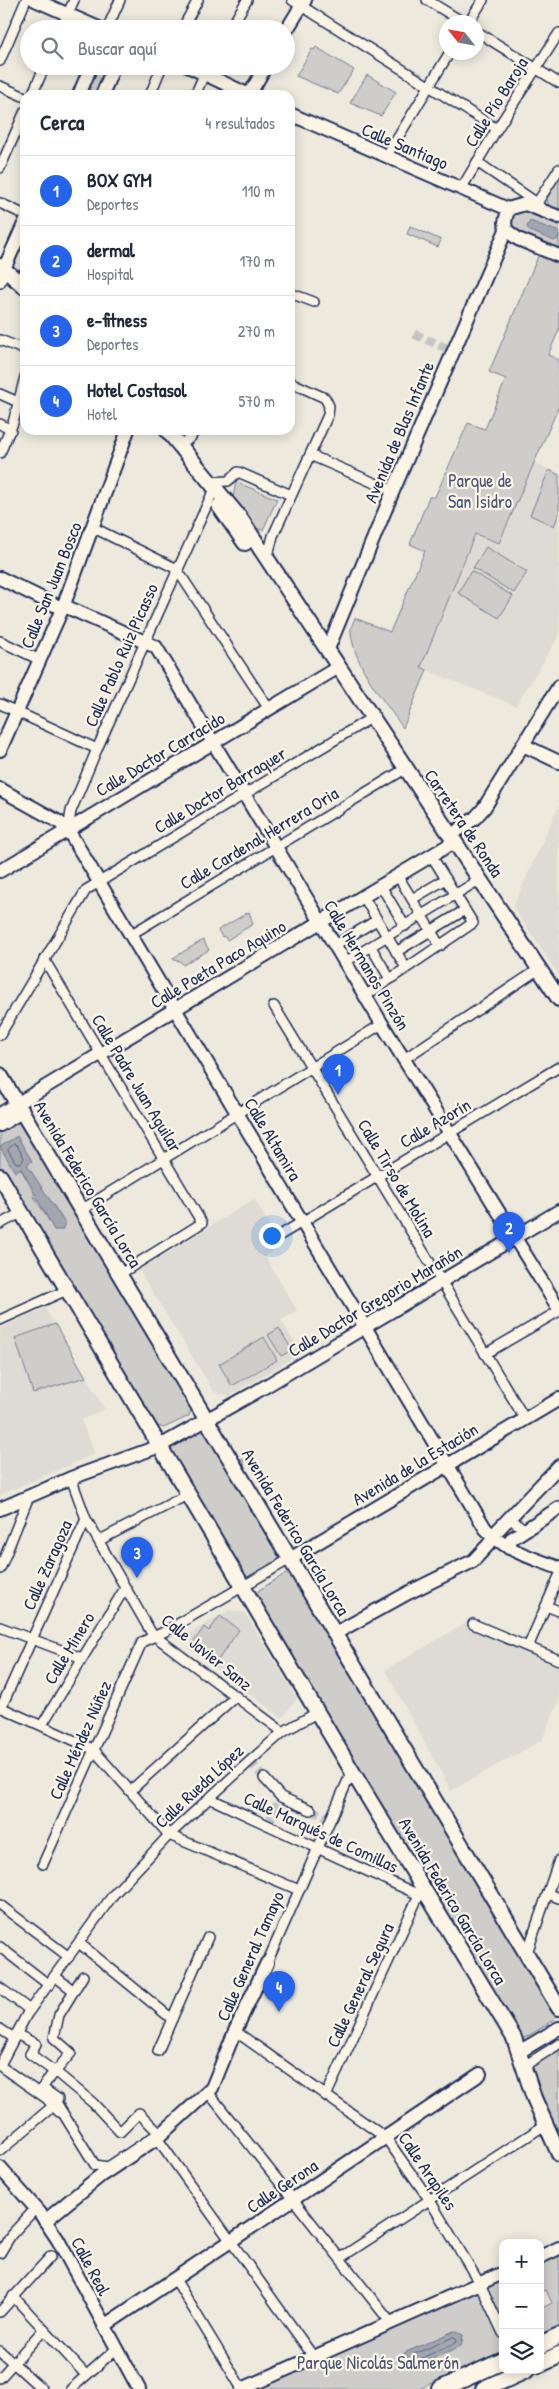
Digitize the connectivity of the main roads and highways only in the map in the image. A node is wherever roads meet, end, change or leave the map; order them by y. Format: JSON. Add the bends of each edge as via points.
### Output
{"nodes":[{"id":1,"x":1,"y":275,"type":"edge"},
{"id":2,"x":20,"y":280,"type":"edge"},
{"id":3,"x":20,"y":293,"type":"edge"},
{"id":4,"x":161,"y":435,"type":"edge"},
{"id":5,"x":172,"y":435,"type":"edge"},
{"id":6,"x":211,"y":489,"type":"junction"},
{"id":7,"x":337,"y":668,"type":"junction"},
{"id":8,"x":559,"y":999,"type":"edge"},
{"id":9,"x":0,"y":1075,"type":"edge"},
{"id":10,"x":0,"y":1176,"type":"edge"},
{"id":11,"x":559,"y":2008,"type":"edge"},
{"id":12,"x":559,"y":2154,"type":"edge"},
{"id":13,"x":559,"y":2336,"type":"edge"},
{"id":14,"x":544,"y":2343,"type":"edge"},
{"id":15,"x":559,"y":2356,"type":"edge"},
{"id":16,"x":544,"y":2362,"type":"edge"},
{"id":17,"x":499,"y":2363,"type":"edge"},
{"id":18,"x":517,"y":2374,"type":"edge"},
{"id":19,"x":441,"y":2389,"type":"edge"},
{"id":20,"x":484,"y":2389,"type":"edge"}],
"edges":[{"from":1,"to":2,"type":"main road"},
{"from":1,"to":3,"type":"main road"},
{"from":4,"to":6,"type":"main road","name":"Carretera de Ronda"},
{"from":5,"to":6,"type":"main road","name":"Carretera de Ronda"},
{"from":6,"to":7,"type":"main road","name":"Carretera de Ronda","via":[[324,654]]},
{"from":6,"to":7,"type":"main road","name":"Carretera de Ronda","via":[[240,518],[328,649]]},
{"from":7,"to":8,"type":"main road","name":"Carretera de Ronda"},
{"from":9,"to":11,"type":"main road","name":"Avenida Federico García Lorca"},
{"from":10,"to":12,"type":"main road","name":"Avenida Federico García Lorca","via":[[423,1893],[514,2038]]},
{"from":13,"to":14,"type":"highway"},
{"from":15,"to":16,"type":"highway"},
{"from":17,"to":19,"type":"highway"},
{"from":18,"to":20,"type":"highway"}]}
